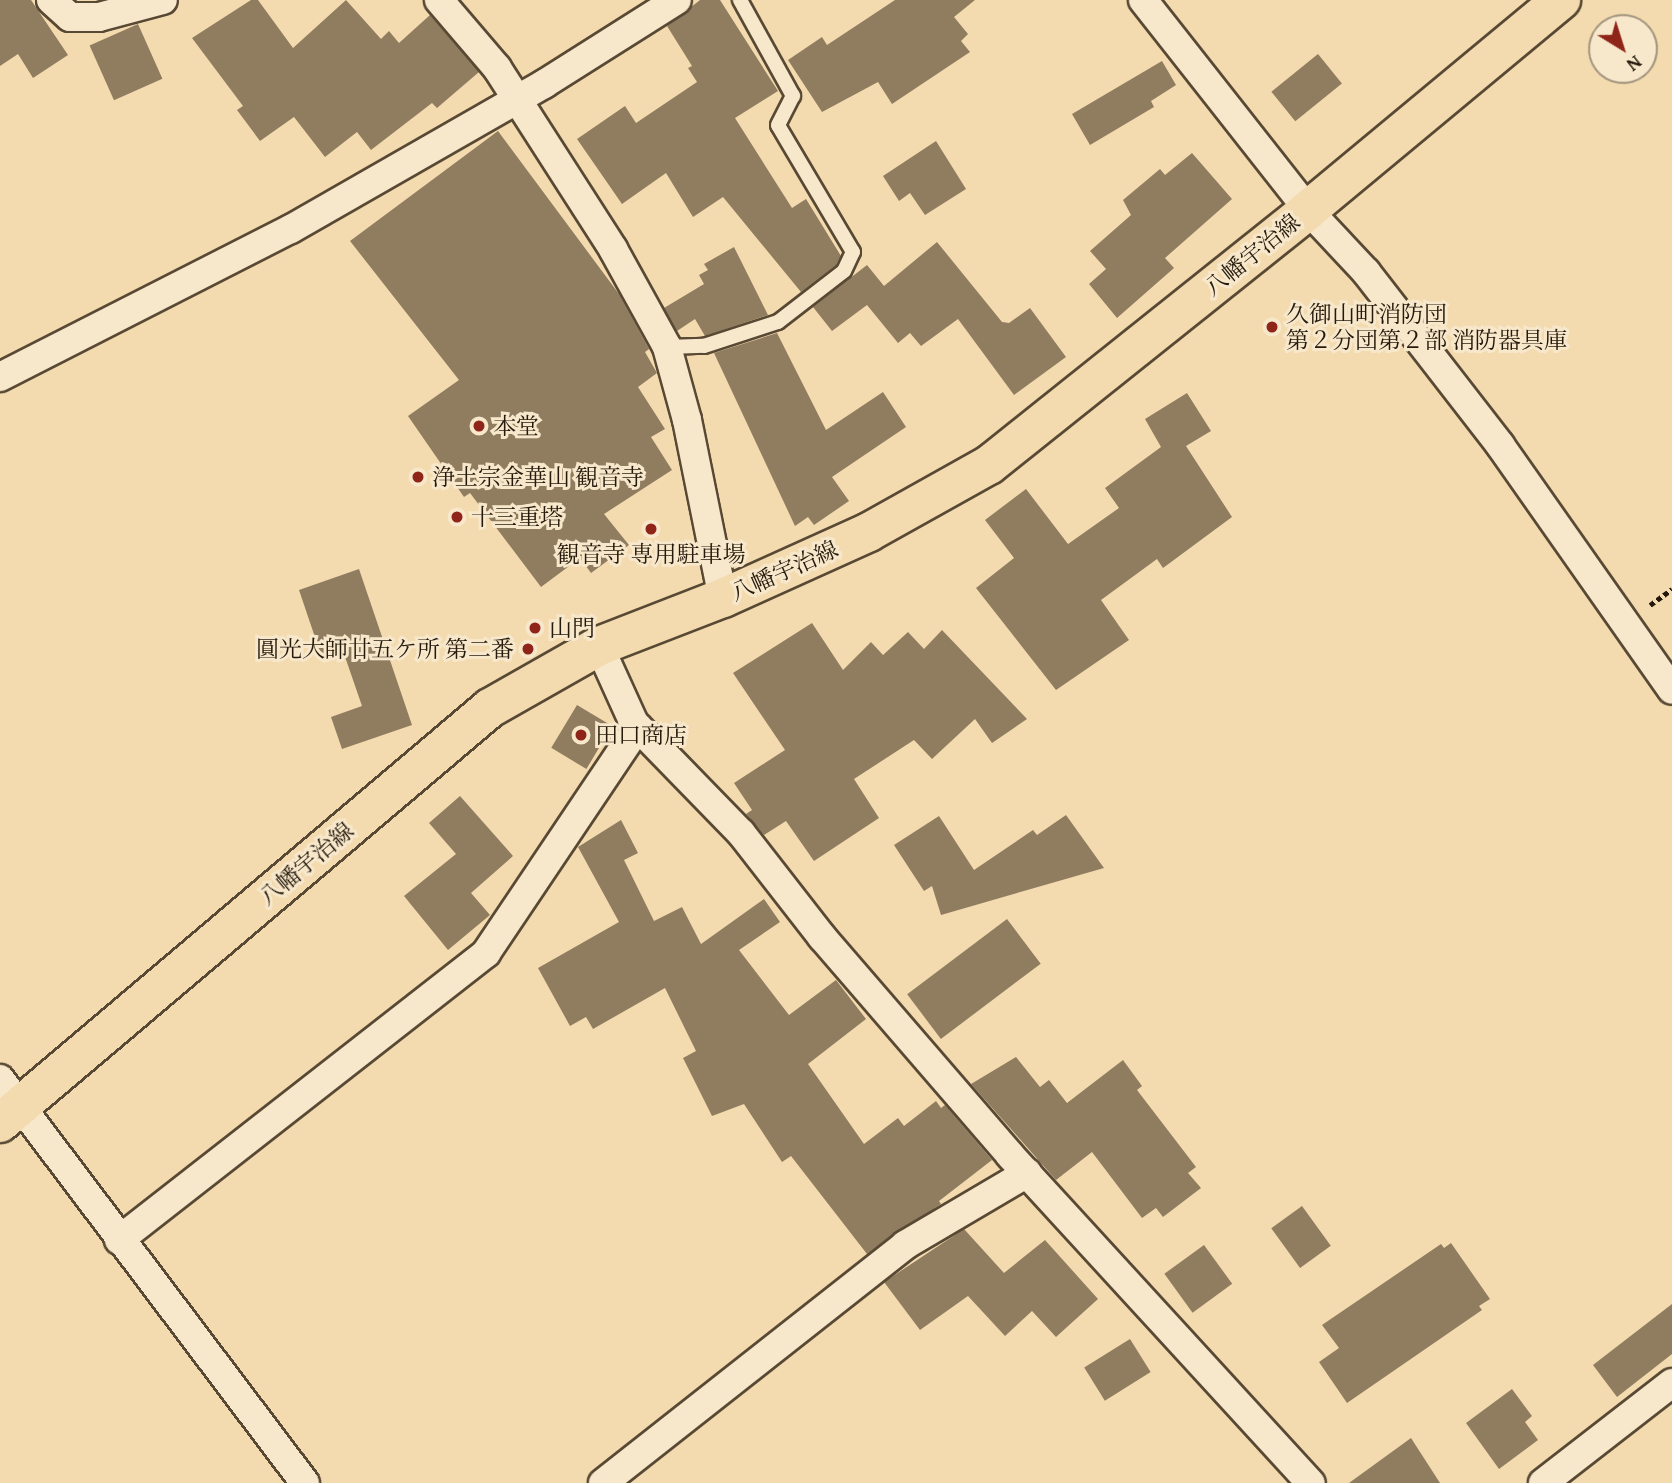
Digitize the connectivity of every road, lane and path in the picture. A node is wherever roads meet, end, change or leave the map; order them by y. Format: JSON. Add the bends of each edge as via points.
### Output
{"nodes":[{"id":1,"x":51,"y":0,"type":"edge"},
{"id":2,"x":163,"y":0,"type":"edge"},
{"id":3,"x":439,"y":0,"type":"edge"},
{"id":4,"x":677,"y":0,"type":"edge"},
{"id":5,"x":740,"y":0,"type":"edge"},
{"id":6,"x":1143,"y":0,"type":"edge"},
{"id":7,"x":1561,"y":0,"type":"edge"},
{"id":8,"x":514,"y":99,"type":"junction"},
{"id":9,"x":1308,"y":210,"type":"junction"},
{"id":10,"x":667,"y":347,"type":"junction"},
{"id":11,"x":0,"y":377,"type":"edge"},
{"id":12,"x":723,"y":598,"type":"junction"},
{"id":13,"x":599,"y":646,"type":"junction"},
{"id":14,"x":1672,"y":691,"type":"edge"},
{"id":15,"x":638,"y":727,"type":"junction"},
{"id":16,"x":7,"y":1103,"type":"edge"},
{"id":17,"x":1027,"y":1173,"type":"junction"},
{"id":18,"x":119,"y":1240,"type":"junction"},
{"id":19,"x":1672,"y":1383,"type":"edge"},
{"id":20,"x":305,"y":1483,"type":"edge"},
{"id":21,"x":603,"y":1483,"type":"edge"},
{"id":22,"x":1311,"y":1483,"type":"edge"},
{"id":23,"x":1543,"y":1483,"type":"edge"}],
"edges":[{"from":1,"to":2,"type":"street","via":[[70,17],[99,17]]},
{"from":3,"to":8,"type":"street","via":[[497,68]]},
{"from":4,"to":8,"type":"street"},
{"from":5,"to":10,"type":"lane","via":[[793,96],[778,125],[853,252],[844,271],[778,322],[704,346]]},
{"from":6,"to":9,"type":"street"},
{"from":7,"to":9,"type":"main road","name":"八幡宇治線"},
{"from":8,"to":10,"type":"street","via":[[613,249]]},
{"from":8,"to":11,"type":"street","via":[[291,229]]},
{"from":9,"to":12,"type":"main road","name":"八幡宇治線","via":[[989,465],[869,532]]},
{"from":9,"to":14,"type":"street","via":[[1366,272],[1500,445]]},
{"from":10,"to":12,"type":"street","via":[[687,420]]},
{"from":12,"to":13,"type":"main road","name":"八幡宇治線"},
{"from":13,"to":15,"type":"street"},
{"from":13,"to":16,"type":"main road","name":"八幡宇治線","via":[[490,708]]},
{"from":15,"to":17,"type":"street","via":[[741,833],[822,937]]},
{"from":15,"to":18,"type":"street","via":[[486,953]]},
{"from":16,"to":18,"type":"street"},
{"from":17,"to":21,"type":"street","via":[[905,1245]]},
{"from":17,"to":22,"type":"street"},
{"from":18,"to":20,"type":"street"},
{"from":19,"to":23,"type":"street"}]}
